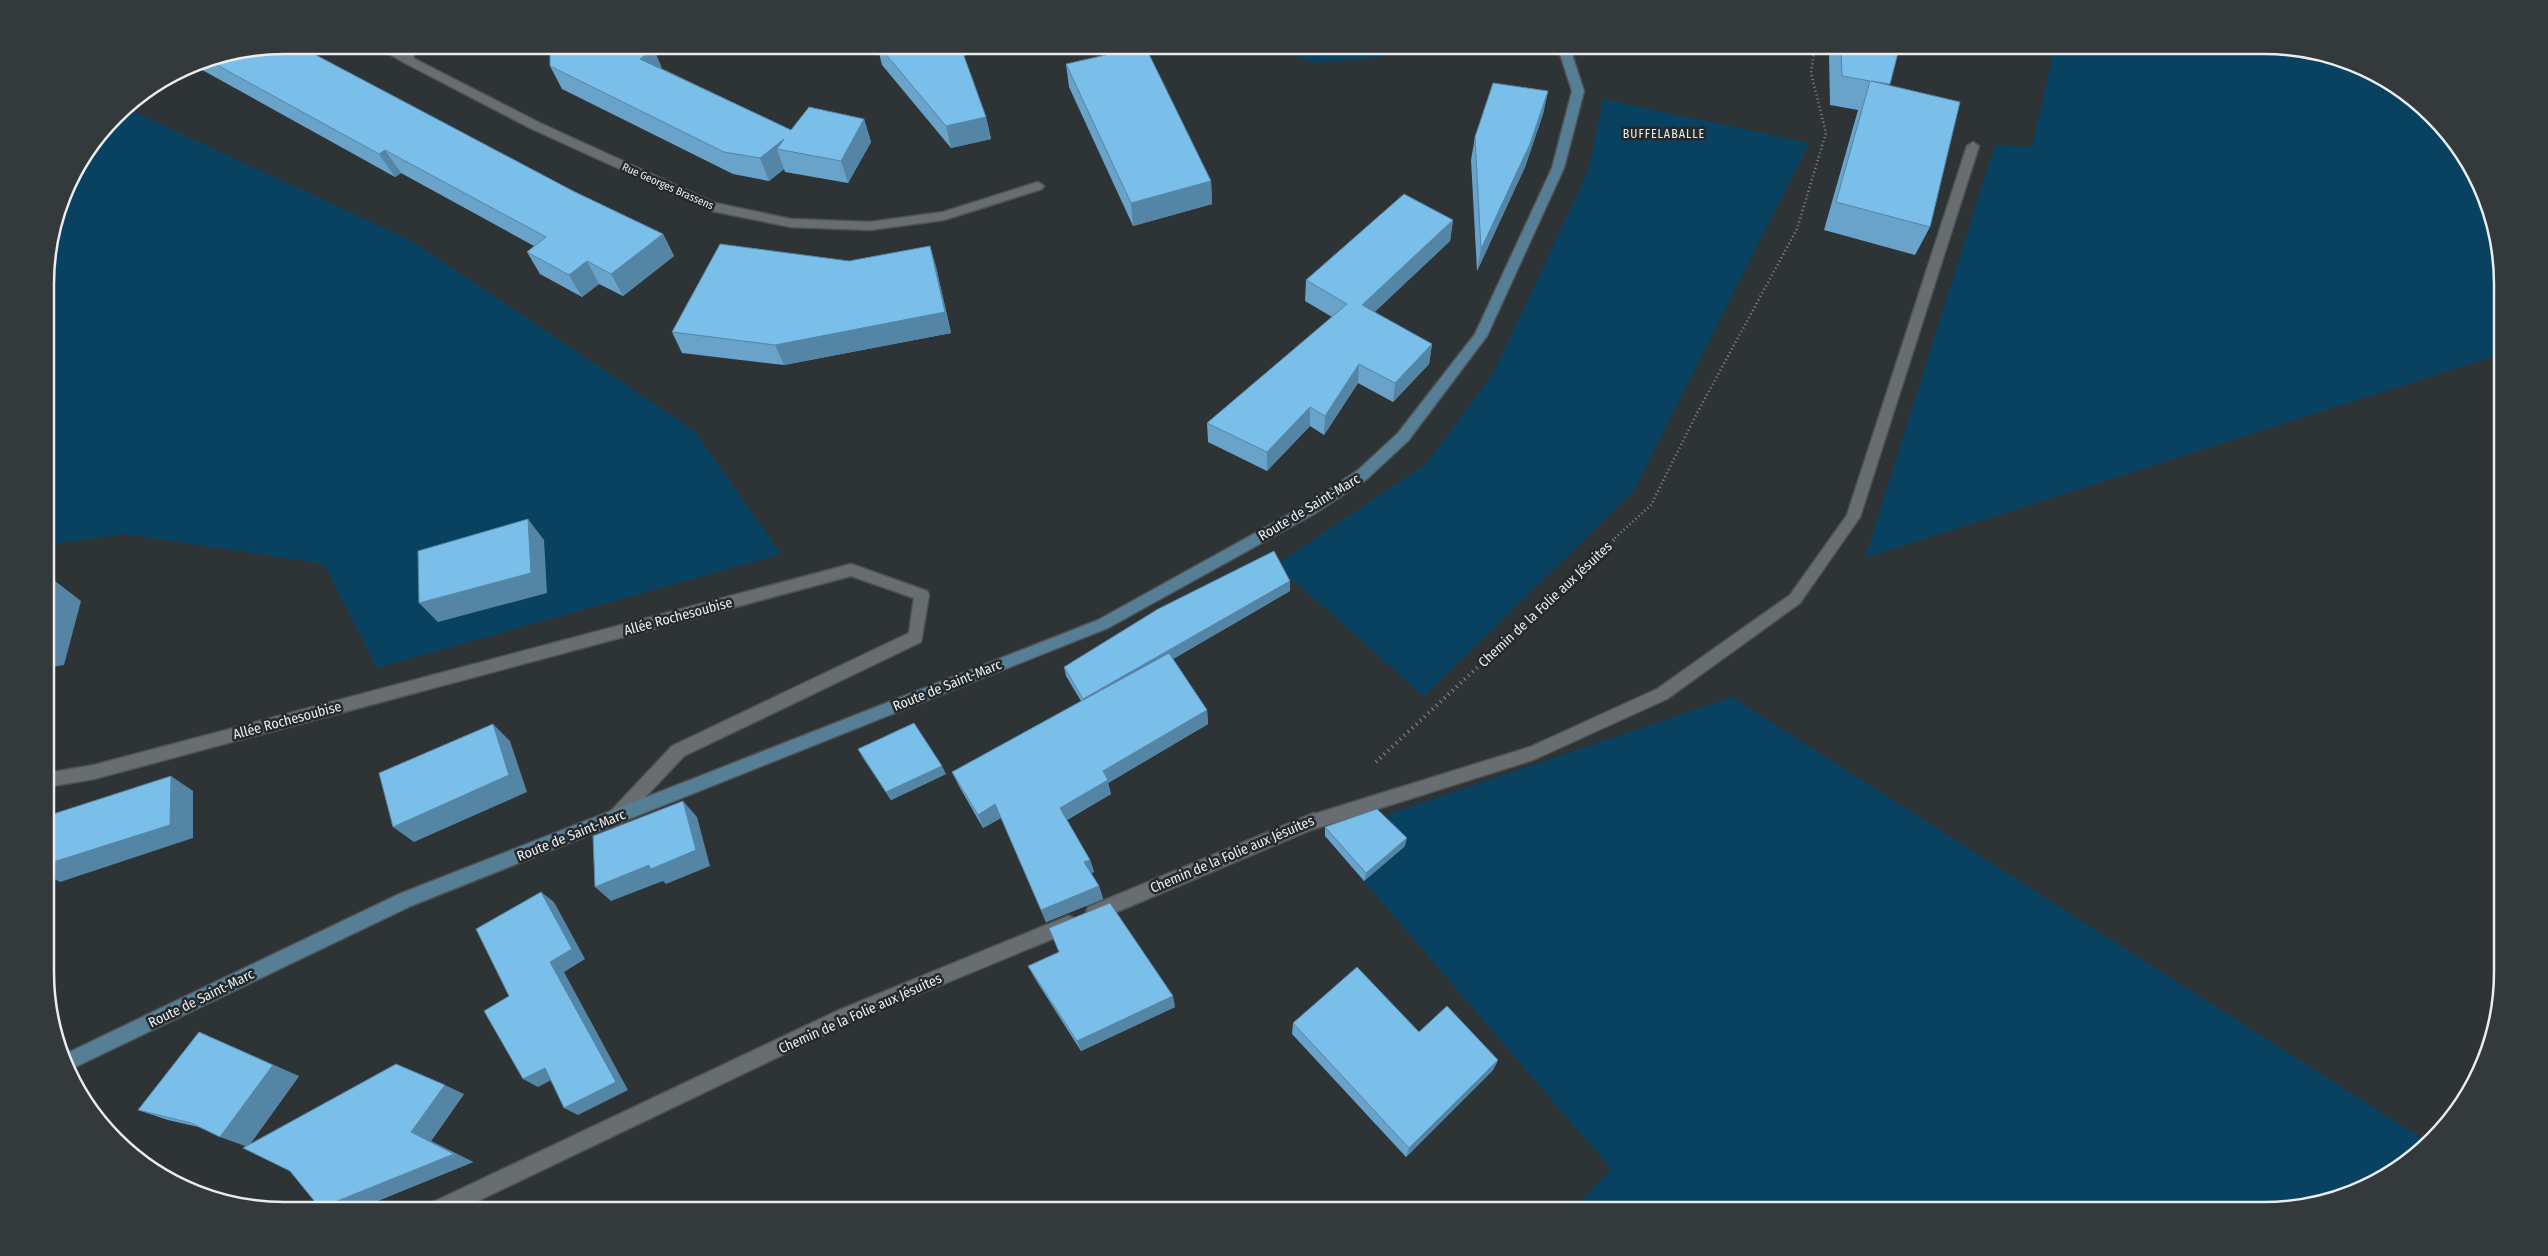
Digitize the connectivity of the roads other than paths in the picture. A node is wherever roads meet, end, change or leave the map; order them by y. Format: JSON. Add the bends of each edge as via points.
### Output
{"nodes":[{"id":1,"x":396,"y":54,"type":"edge"},
{"id":2,"x":409,"y":54,"type":"edge"},
{"id":3,"x":1566,"y":54,"type":"edge"},
{"id":4,"x":407,"y":60,"type":"junction"},
{"id":5,"x":1973,"y":146,"type":"dead end"},
{"id":6,"x":1038,"y":186,"type":"dead end"},
{"id":7,"x":54,"y":779,"type":"edge"},
{"id":8,"x":614,"y":818,"type":"junction"},
{"id":9,"x":71,"y":1060,"type":"edge"},
{"id":10,"x":455,"y":1202,"type":"edge"}],
"edges":[{"from":1,"to":4,"type":"street","name":"Rue Georges Brassens"},
{"from":2,"to":4,"type":"street"},
{"from":3,"to":8,"type":"street","name":"Route de Saint-Marc","via":[[1578,91],[1558,168],[1480,336],[1403,437],[1362,475],[1309,510],[1103,624]]},
{"from":4,"to":6,"type":"street","name":"Rue Georges Brassens","via":[[536,126],[712,207],[791,222],[870,226],[944,216]]},
{"from":5,"to":10,"type":"street","name":"Chemin de la Folie aux Jésuites","via":[[1853,517],[1795,599],[1654,698],[1533,753],[1314,821],[843,1018]]},
{"from":7,"to":8,"type":"street","name":"Allée Rochesoubise","via":[[94,772],[851,570],[922,595],[916,637],[678,751]]},
{"from":8,"to":9,"type":"street","name":"Route de Saint-Marc","via":[[406,900]]}]}
